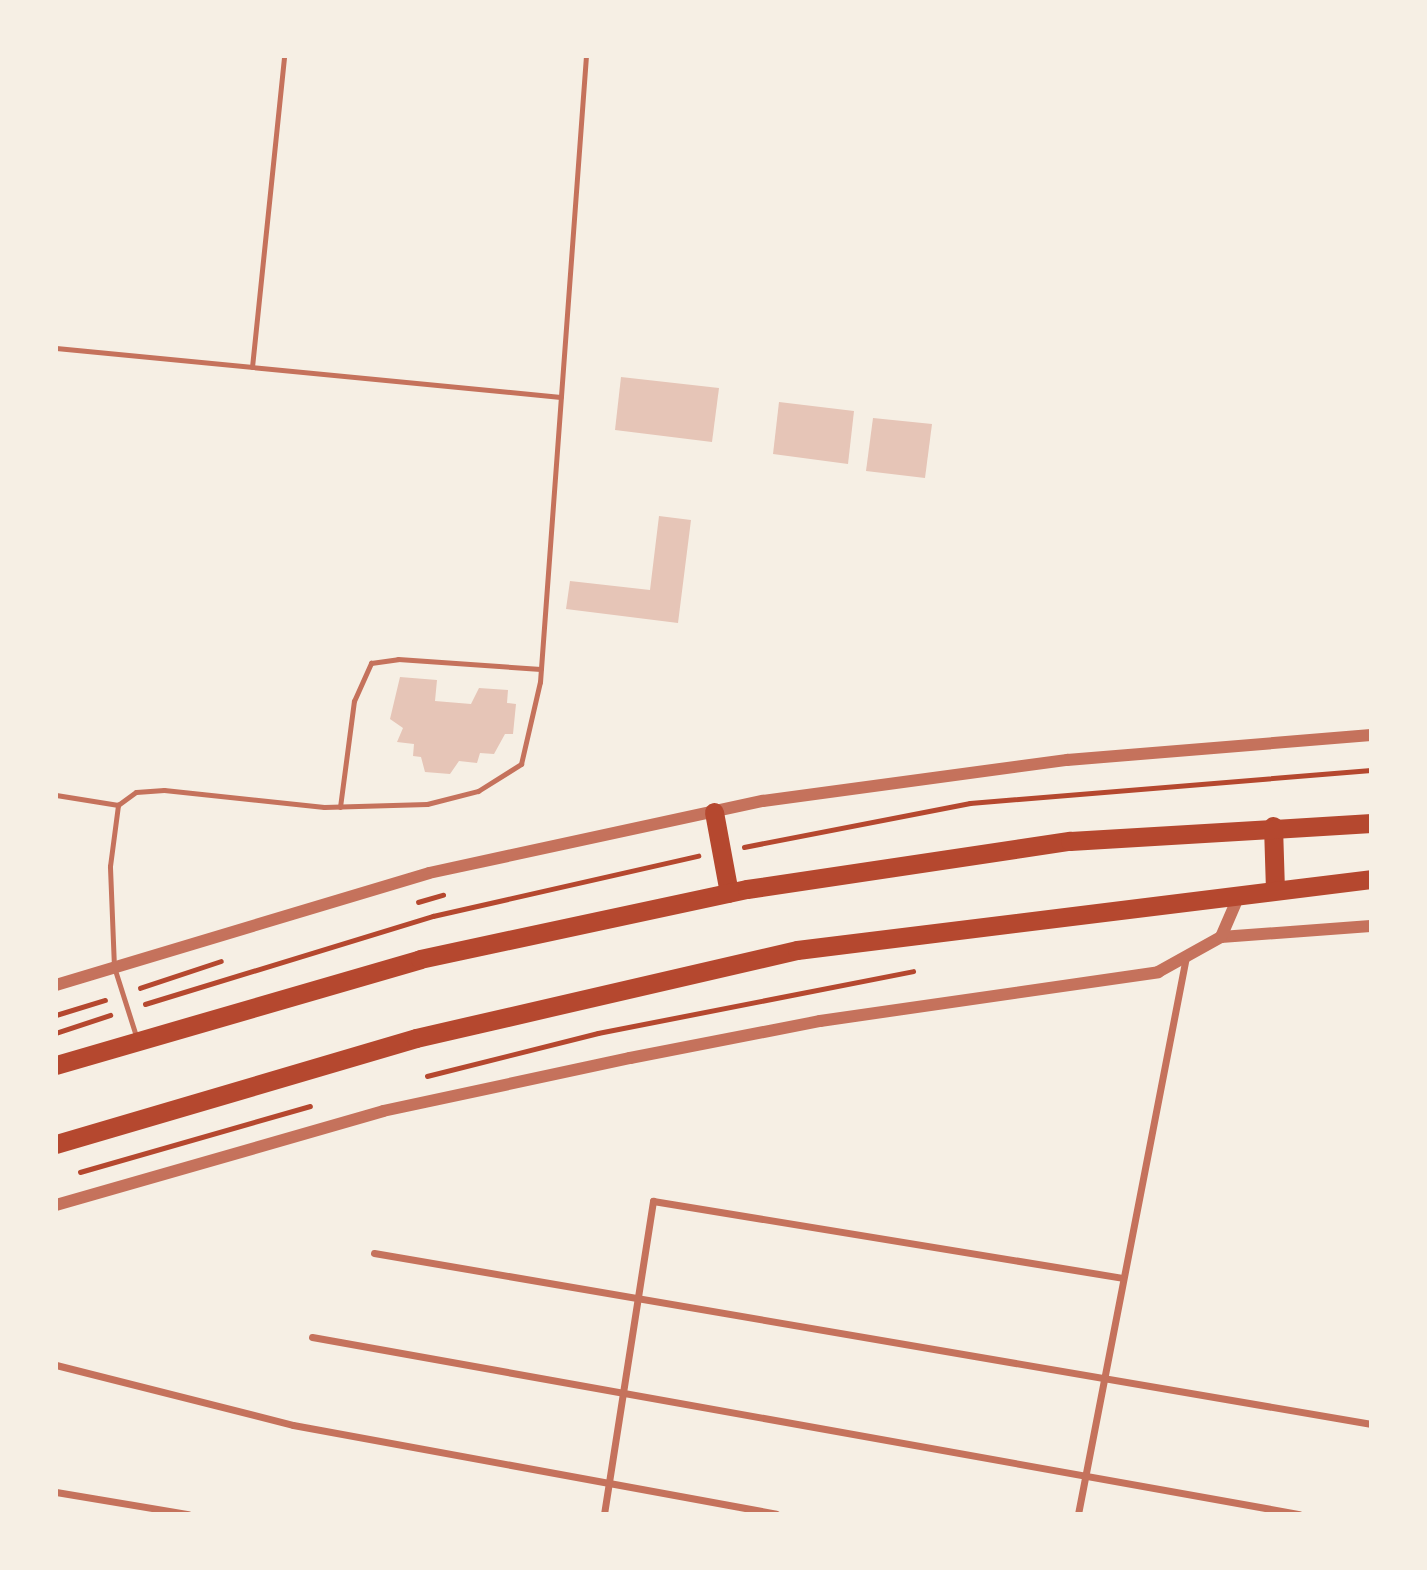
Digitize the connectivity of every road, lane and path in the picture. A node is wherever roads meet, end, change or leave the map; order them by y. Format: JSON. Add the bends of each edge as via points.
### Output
{"nodes":[{"id":1,"x":284,"y":56,"type":"edge"},
{"id":2,"x":586,"y":56,"type":"edge"},
{"id":3,"x":56,"y":348,"type":"edge"},
{"id":4,"x":252,"y":367,"type":"junction"},
{"id":5,"x":561,"y":397,"type":"junction"},
{"id":6,"x":541,"y":669,"type":"junction"},
{"id":7,"x":1371,"y":735,"type":"edge"},
{"id":8,"x":56,"y":795,"type":"edge"},
{"id":9,"x":118,"y":805,"type":"junction"},
{"id":10,"x":340,"y":807,"type":"junction"},
{"id":11,"x":714,"y":812,"type":"junction"},
{"id":12,"x":1371,"y":823,"type":"edge"},
{"id":13,"x":1273,"y":826,"type":"junction"},
{"id":14,"x":1371,"y":879,"type":"edge"},
{"id":15,"x":1276,"y":888,"type":"junction"},
{"id":16,"x":457,"y":891,"type":"dead end"},
{"id":17,"x":1241,"y":892,"type":"junction"},
{"id":18,"x":729,"y":893,"type":"junction"},
{"id":19,"x":404,"y":906,"type":"dead end"},
{"id":20,"x":1371,"y":926,"type":"edge"},
{"id":21,"x":1222,"y":937,"type":"junction"},
{"id":22,"x":1186,"y":957,"type":"junction"},
{"id":23,"x":225,"y":960,"type":"dead end"},
{"id":24,"x":114,"y":967,"type":"junction"},
{"id":25,"x":56,"y":985,"type":"edge"},
{"id":26,"x":123,"y":994,"type":"junction"},
{"id":27,"x":56,"y":1015,"type":"edge"},
{"id":28,"x":137,"y":1040,"type":"junction"},
{"id":29,"x":56,"y":1065,"type":"edge"},
{"id":30,"x":56,"y":1144,"type":"edge"},
{"id":31,"x":56,"y":1205,"type":"edge"},
{"id":32,"x":374,"y":1253,"type":"dead end"},
{"id":33,"x":1121,"y":1278,"type":"junction"},
{"id":34,"x":638,"y":1303,"type":"junction"},
{"id":35,"x":312,"y":1337,"type":"dead end"},
{"id":36,"x":56,"y":1365,"type":"edge"},
{"id":37,"x":1101,"y":1381,"type":"junction"},
{"id":38,"x":624,"y":1393,"type":"junction"},
{"id":39,"x":1371,"y":1424,"type":"edge"},
{"id":40,"x":1084,"y":1479,"type":"junction"},
{"id":41,"x":610,"y":1484,"type":"junction"},
{"id":42,"x":56,"y":1492,"type":"edge"},
{"id":43,"x":188,"y":1514,"type":"edge"},
{"id":44,"x":604,"y":1514,"type":"edge"},
{"id":45,"x":776,"y":1514,"type":"edge"},
{"id":46,"x":1078,"y":1514,"type":"edge"},
{"id":47,"x":1299,"y":1514,"type":"edge"}],
"edges":[{"from":1,"to":4,"type":"lane"},
{"from":2,"to":5,"type":"lane"},
{"from":3,"to":4,"type":"lane"},
{"from":4,"to":5,"type":"lane"},
{"from":5,"to":6,"type":"lane"},
{"from":6,"to":10,"type":"lane","via":[[527,747],[502,781],[427,803]]},
{"from":6,"to":10,"type":"lane","via":[[398,659],[372,663],[354,701]]},
{"from":7,"to":11,"type":"street","via":[[1067,760]]},
{"from":8,"to":9,"type":"lane"},
{"from":9,"to":10,"type":"lane","via":[[136,792],[164,790]]},
{"from":9,"to":24,"type":"lane","via":[[110,866]]},
{"from":11,"to":18,"type":"highway"},
{"from":11,"to":24,"type":"street","via":[[429,873]]},
{"from":12,"to":13,"type":"highway"},
{"from":13,"to":15,"type":"highway"},
{"from":13,"to":18,"type":"highway","via":[[1070,841]]},
{"from":14,"to":15,"type":"highway"},
{"from":15,"to":17,"type":"highway"},
{"from":16,"to":19,"type":"path"},
{"from":17,"to":21,"type":"street"},
{"from":17,"to":30,"type":"highway","via":[[797,950],[416,1038]]},
{"from":18,"to":28,"type":"highway","via":[[420,960]]},
{"from":20,"to":21,"type":"street"},
{"from":21,"to":22,"type":"street"},
{"from":22,"to":31,"type":"street","via":[[1138,977],[820,1021],[383,1111]]},
{"from":22,"to":33,"type":"street"},
{"from":23,"to":26,"type":"path"},
{"from":24,"to":25,"type":"street"},
{"from":24,"to":26,"type":"lane"},
{"from":26,"to":27,"type":"path"},
{"from":26,"to":28,"type":"lane"},
{"from":28,"to":29,"type":"highway"},
{"from":32,"to":34,"type":"street"},
{"from":33,"to":34,"type":"street","via":[[653,1201]]},
{"from":33,"to":37,"type":"street"},
{"from":34,"to":37,"type":"street"},
{"from":34,"to":38,"type":"street"},
{"from":35,"to":38,"type":"street"},
{"from":36,"to":41,"type":"street","via":[[293,1425]]},
{"from":37,"to":39,"type":"street"},
{"from":37,"to":40,"type":"street"},
{"from":38,"to":40,"type":"street"},
{"from":38,"to":41,"type":"street"},
{"from":40,"to":46,"type":"street"},
{"from":40,"to":47,"type":"street"},
{"from":41,"to":44,"type":"street"},
{"from":41,"to":45,"type":"street"},
{"from":42,"to":43,"type":"street"}]}
